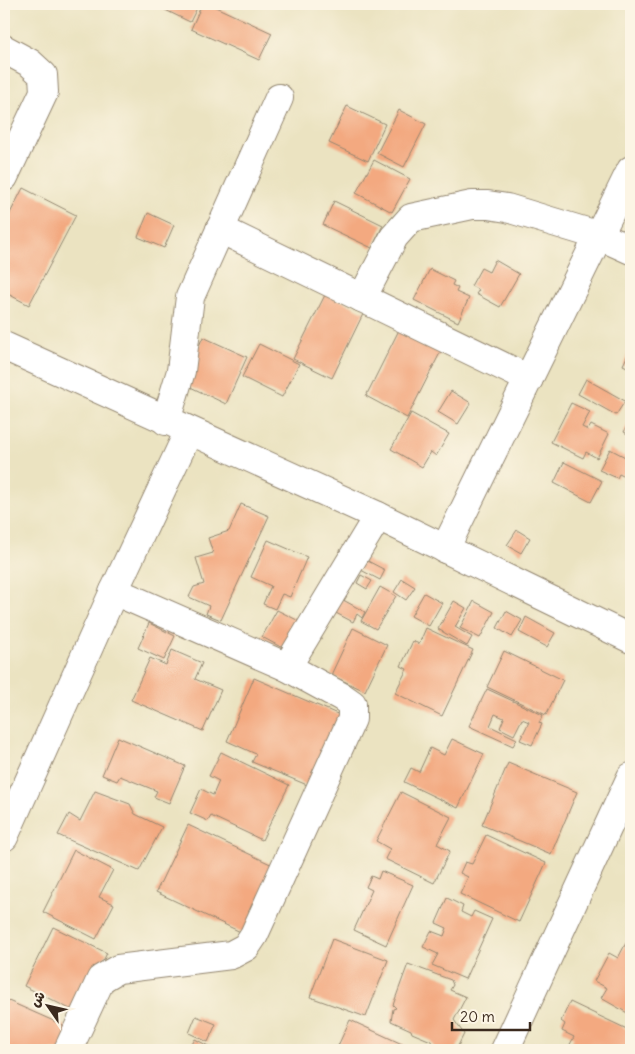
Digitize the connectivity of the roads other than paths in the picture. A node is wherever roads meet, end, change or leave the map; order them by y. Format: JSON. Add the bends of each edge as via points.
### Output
{"nodes":[{"id":1,"x":4,"y":49,"type":"edge"},
{"id":2,"x":279,"y":98,"type":"dead end"},
{"id":3,"x":631,"y":170,"type":"edge"},
{"id":4,"x":4,"y":177,"type":"edge"},
{"id":5,"x":220,"y":229,"type":"junction"},
{"id":6,"x":600,"y":236,"type":"junction"},
{"id":7,"x":631,"y":250,"type":"edge"},
{"id":8,"x":362,"y":298,"type":"junction"},
{"id":9,"x":4,"y":346,"type":"edge"},
{"id":10,"x":529,"y":379,"type":"junction"},
{"id":11,"x":178,"y":426,"type":"junction"},
{"id":12,"x":378,"y":516,"type":"junction"},
{"id":13,"x":444,"y":549,"type":"junction"},
{"id":14,"x":114,"y":591,"type":"junction"},
{"id":15,"x":631,"y":639,"type":"edge"},
{"id":16,"x":287,"y":667,"type":"junction"},
{"id":17,"x":631,"y":777,"type":"edge"},
{"id":18,"x":4,"y":835,"type":"edge"},
{"id":19,"x":68,"y":1050,"type":"edge"},
{"id":20,"x":505,"y":1050,"type":"edge"}],
"edges":[{"from":1,"to":4,"type":"street","via":[[44,75],[44,92]]},
{"from":2,"to":5,"type":"street"},
{"from":3,"to":6,"type":"street"},
{"from":5,"to":8,"type":"street"},
{"from":5,"to":11,"type":"street","via":[[190,297]]},
{"from":6,"to":7,"type":"street"},
{"from":6,"to":8,"type":"street","via":[[488,205],[472,205],[411,218],[394,237]]},
{"from":6,"to":10,"type":"street"},
{"from":8,"to":10,"type":"street"},
{"from":9,"to":11,"type":"street"},
{"from":10,"to":13,"type":"street"},
{"from":11,"to":12,"type":"street"},
{"from":11,"to":14,"type":"street"},
{"from":12,"to":13,"type":"street"},
{"from":12,"to":16,"type":"street"},
{"from":13,"to":15,"type":"street"},
{"from":14,"to":16,"type":"street"},
{"from":14,"to":18,"type":"street"},
{"from":16,"to":19,"type":"street","via":[[352,704],[352,719],[254,935],[246,947],[231,955],[118,969],[102,979]]},
{"from":17,"to":20,"type":"street"}]}
